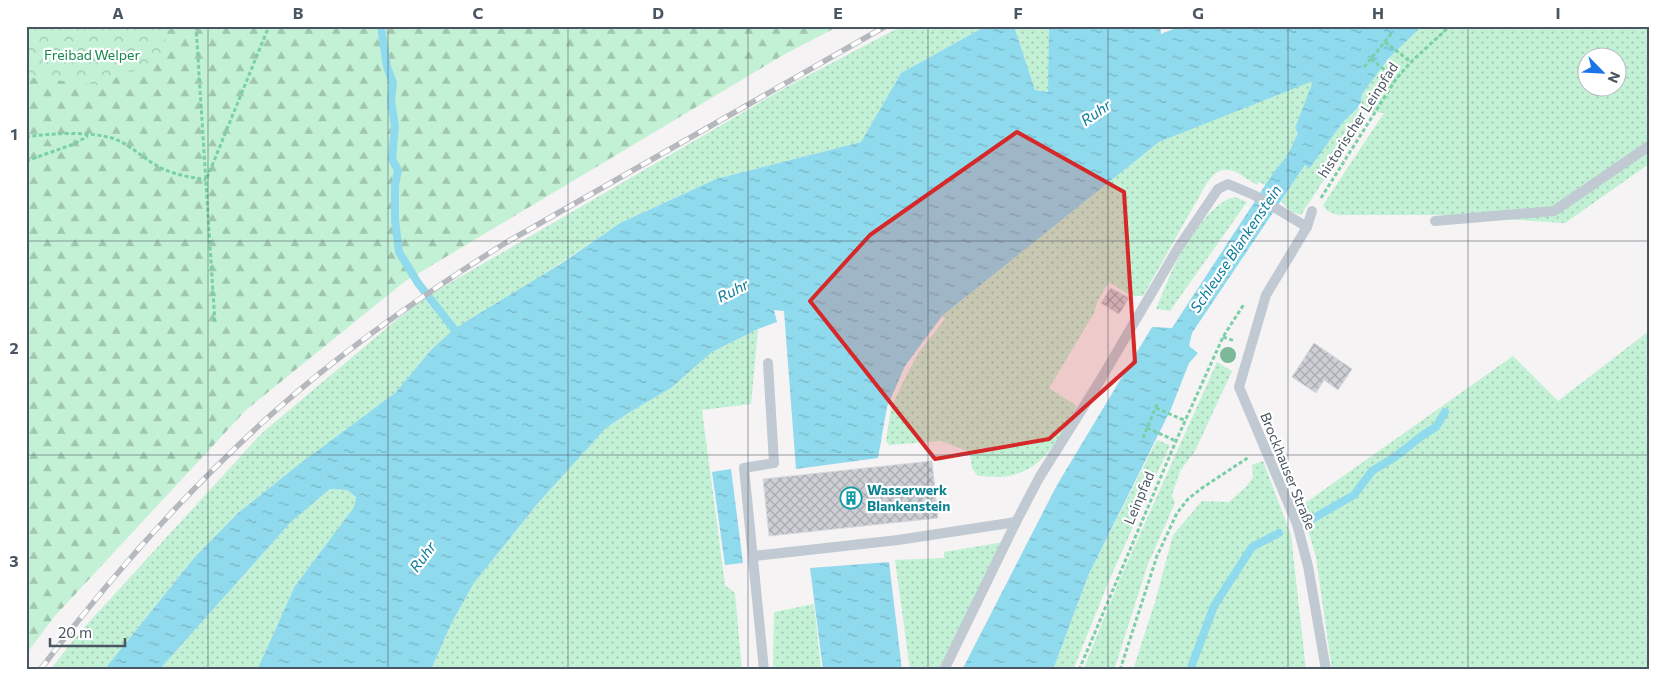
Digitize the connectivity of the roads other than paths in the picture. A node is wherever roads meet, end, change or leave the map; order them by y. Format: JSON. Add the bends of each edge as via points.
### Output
{"nodes":[{"id":1,"x":1649,"y":146,"type":"edge"},
{"id":2,"x":1312,"y":211,"type":"road end"},
{"id":3,"x":1435,"y":221,"type":"dead end"},
{"id":4,"x":1307,"y":228,"type":"junction"},
{"id":5,"x":768,"y":363,"type":"dead end"},
{"id":6,"x":1016,"y":522,"type":"junction"},
{"id":7,"x":754,"y":556,"type":"junction"},
{"id":8,"x":762,"y":667,"type":"edge"},
{"id":9,"x":944,"y":670,"type":"edge"},
{"id":10,"x":1326,"y":670,"type":"edge"}],
"edges":[{"from":1,"to":3,"type":"lane","via":[[1554,212]]},
{"from":2,"to":4,"type":"lane","name":"Brockhauser Straße"},
{"from":4,"to":6,"type":"lane","via":[[1254,195],[1228,184],[1218,188],[1168,264],[1039,478]]},
{"from":4,"to":10,"type":"lane","name":"Brockhauser Straße","via":[[1266,295],[1238,386],[1297,524],[1308,566]]},
{"from":5,"to":7,"type":"lane","via":[[774,463],[744,468]]},
{"from":6,"to":7,"type":"lane","via":[[898,540]]},
{"from":6,"to":9,"type":"lane"},
{"from":7,"to":8,"type":"lane"}]}
